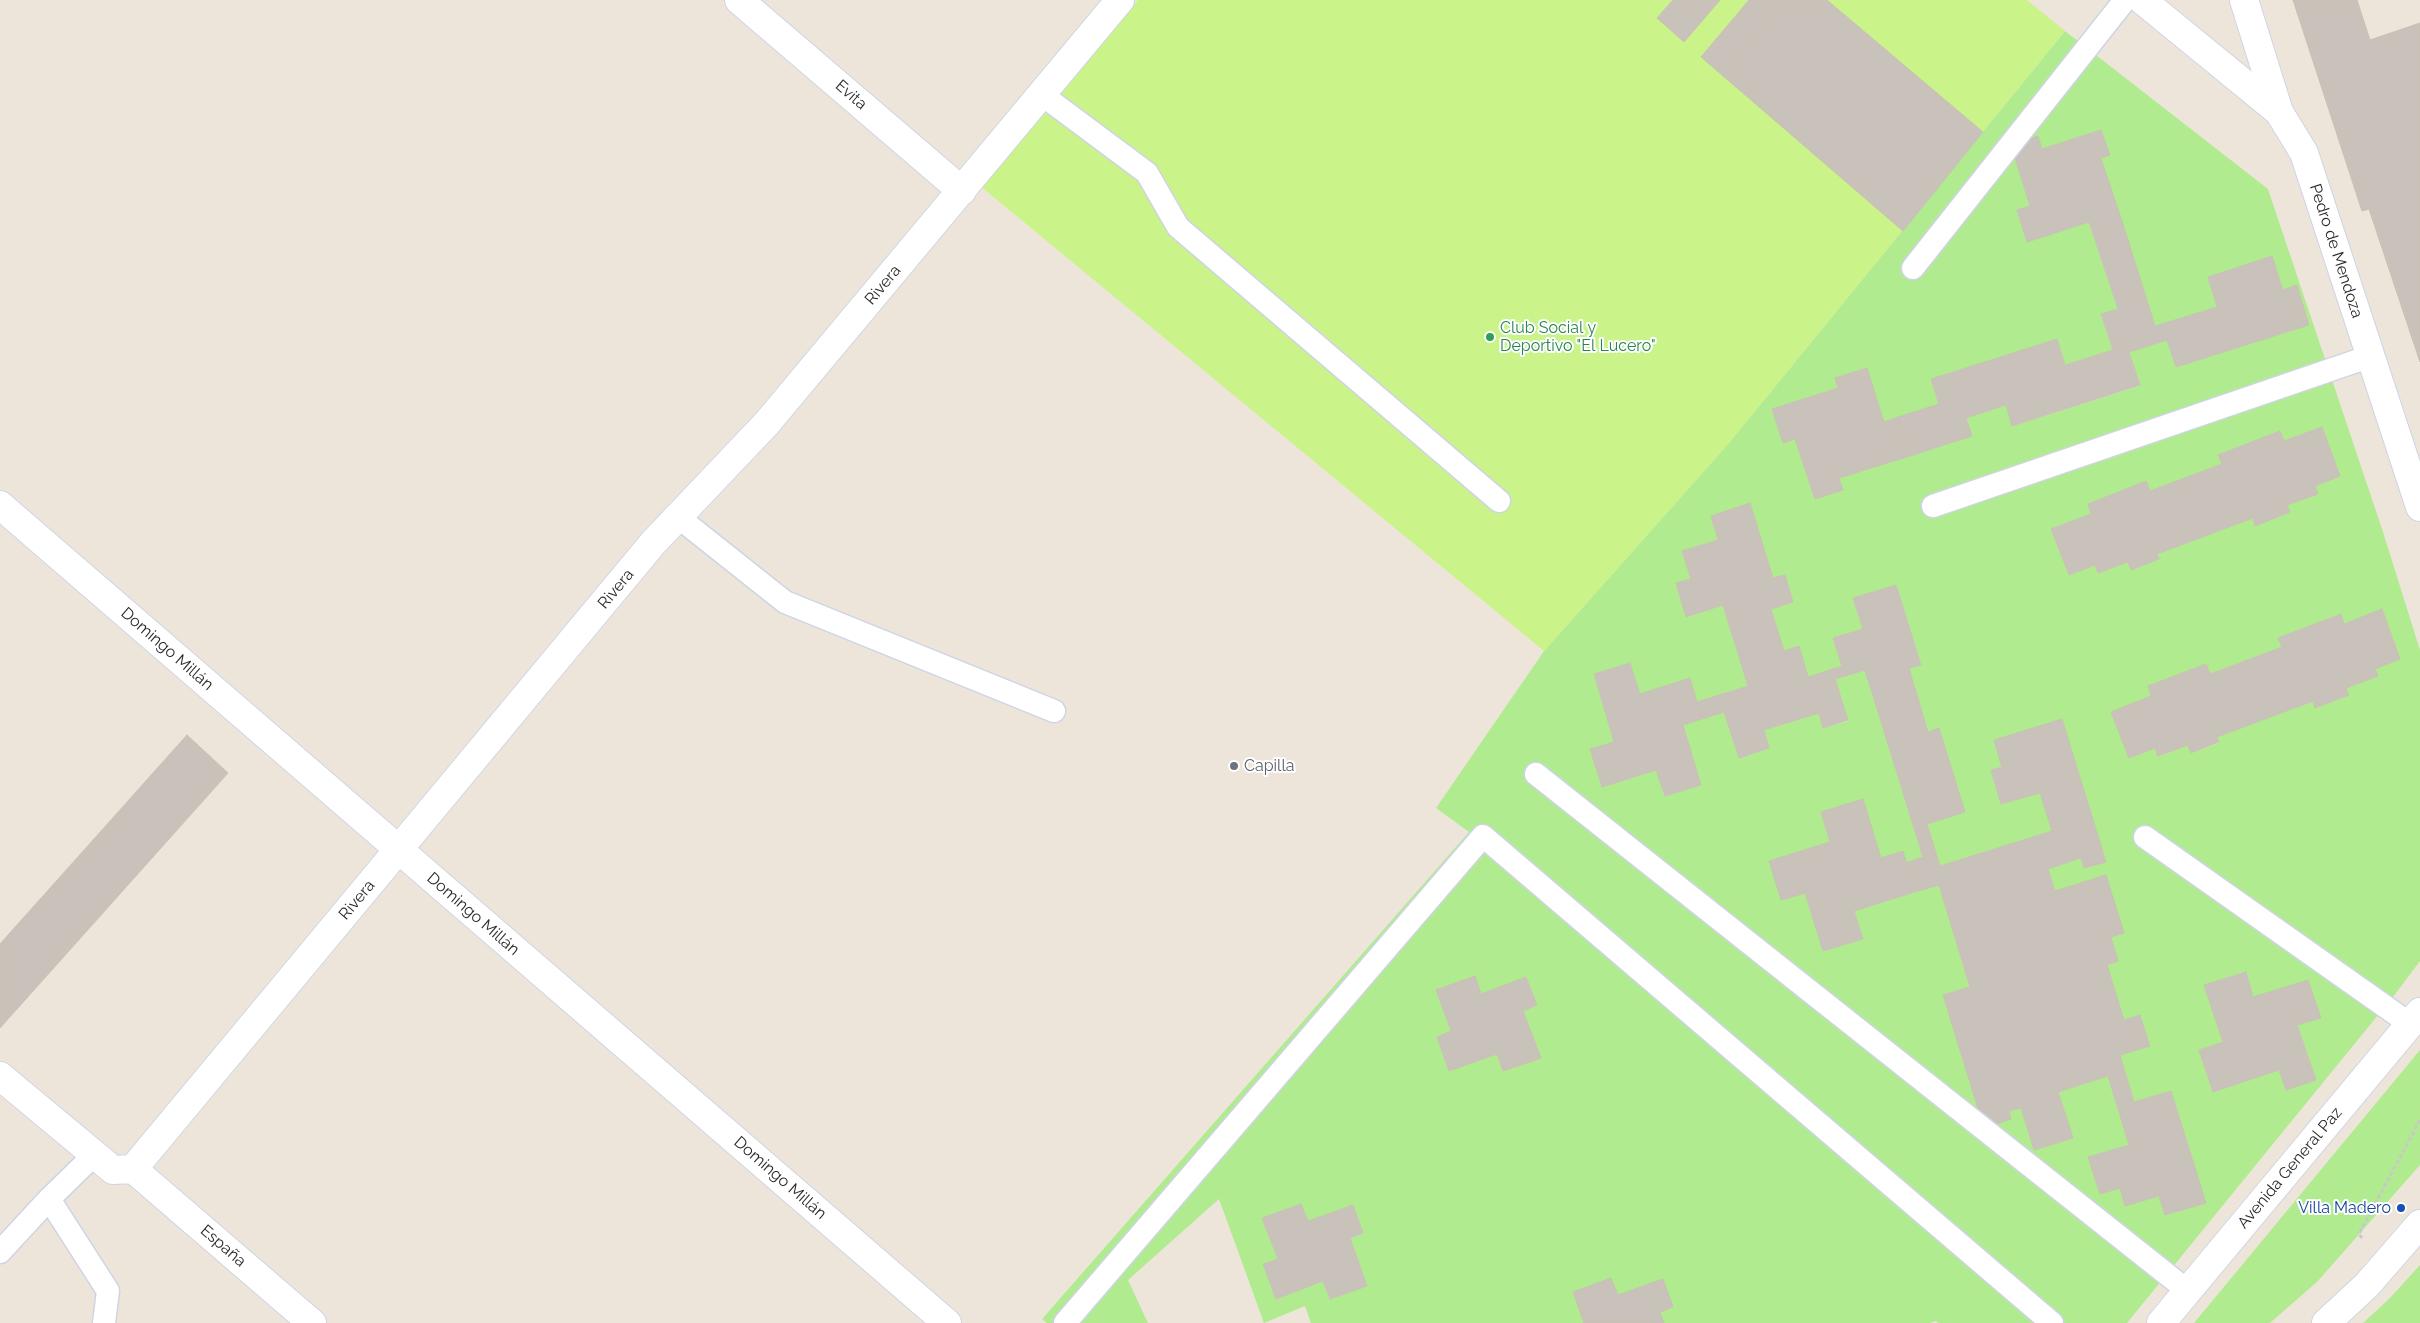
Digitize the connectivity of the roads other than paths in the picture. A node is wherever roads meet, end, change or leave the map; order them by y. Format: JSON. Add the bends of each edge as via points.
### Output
{"nodes":[{"id":1,"x":739,"y":0,"type":"edge"},
{"id":2,"x":1120,"y":0,"type":"edge"},
{"id":3,"x":2125,"y":0,"type":"edge"},
{"id":4,"x":2142,"y":0,"type":"edge"},
{"id":5,"x":2244,"y":0,"type":"edge"},
{"id":6,"x":1041,"y":94,"type":"junction"},
{"id":7,"x":2279,"y":112,"type":"junction"},
{"id":8,"x":962,"y":190,"type":"junction"},
{"id":9,"x":1912,"y":268,"type":"dead end"},
{"id":10,"x":2371,"y":356,"type":"junction"},
{"id":11,"x":1499,"y":501,"type":"dead end"},
{"id":12,"x":0,"y":505,"type":"edge"},
{"id":13,"x":1933,"y":506,"type":"dead end"},
{"id":14,"x":2420,"y":507,"type":"edge"},
{"id":15,"x":678,"y":517,"type":"junction"},
{"id":16,"x":1054,"y":711,"type":"dead end"},
{"id":17,"x":1536,"y":774,"type":"dead end"},
{"id":18,"x":2146,"y":837,"type":"dead end"},
{"id":19,"x":399,"y":849,"type":"junction"},
{"id":20,"x":2415,"y":1018,"type":"edge"},
{"id":21,"x":0,"y":1076,"type":"edge"},
{"id":22,"x":114,"y":1165,"type":"junction"},
{"id":23,"x":49,"y":1199,"type":"junction"},
{"id":24,"x":2420,"y":1224,"type":"edge"},
{"id":25,"x":0,"y":1252,"type":"edge"},
{"id":26,"x":2188,"y":1291,"type":"junction"},
{"id":27,"x":104,"y":1323,"type":"edge"},
{"id":28,"x":312,"y":1323,"type":"edge"},
{"id":29,"x":947,"y":1323,"type":"edge"},
{"id":30,"x":1065,"y":1323,"type":"edge"},
{"id":31,"x":2052,"y":1323,"type":"edge"},
{"id":32,"x":2161,"y":1323,"type":"edge"},
{"id":33,"x":2326,"y":1323,"type":"edge"}],
"edges":[{"from":1,"to":8,"type":"street","name":"Evita"},
{"from":2,"to":6,"type":"street","name":"Rivera"},
{"from":3,"to":9,"type":"lane"},
{"from":4,"to":7,"type":"street"},
{"from":5,"to":7,"type":"street","name":"Pedro de Mendoza"},
{"from":6,"to":8,"type":"street","name":"Rivera"},
{"from":6,"to":11,"type":"lane","via":[[1147,173],[1178,227]]},
{"from":7,"to":10,"type":"street","name":"Pedro de Mendoza","via":[[2304,153]]},
{"from":8,"to":15,"type":"street","name":"Rivera","via":[[767,423]]},
{"from":10,"to":13,"type":"lane"},
{"from":10,"to":14,"type":"street","name":"Pedro de Mendoza"},
{"from":12,"to":19,"type":"street","name":"Domingo Millán"},
{"from":15,"to":16,"type":"lane","via":[[785,602]]},
{"from":15,"to":19,"type":"street","name":"Rivera"},
{"from":17,"to":26,"type":"lane"},
{"from":18,"to":20,"type":"lane"},
{"from":19,"to":22,"type":"street","name":"Rivera"},
{"from":19,"to":29,"type":"street","name":"Domingo Millán"},
{"from":20,"to":26,"type":"street","name":"Avenida General Paz"},
{"from":21,"to":22,"type":"street","name":"España"},
{"from":22,"to":23,"type":"lane"},
{"from":22,"to":28,"type":"street","name":"España"},
{"from":23,"to":25,"type":"lane"},
{"from":23,"to":27,"type":"lane","via":[[108,1291]]},
{"from":24,"to":33,"type":"street","via":[[2367,1285]]},
{"from":26,"to":32,"type":"street","name":"Avenida General Paz"},
{"from":30,"to":31,"type":"lane","via":[[1483,836]]}]}
